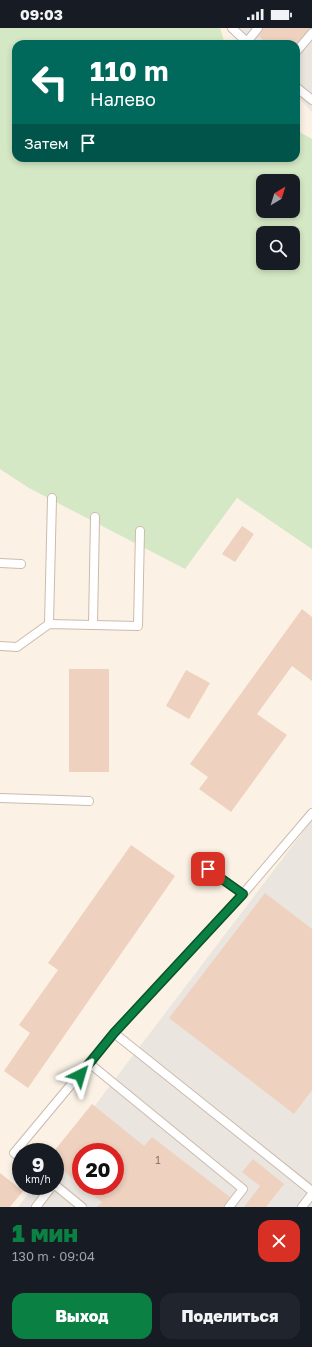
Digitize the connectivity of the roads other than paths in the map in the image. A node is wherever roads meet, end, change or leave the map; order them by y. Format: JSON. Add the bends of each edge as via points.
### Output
{"nodes":[{"id":1,"x":232,"y":28,"type":"edge"},
{"id":2,"x":258,"y":28,"type":"edge"},
{"id":3,"x":312,"y":33,"type":"edge"},
{"id":4,"x":245,"y":40,"type":"edge"},
{"id":5,"x":250,"y":40,"type":"edge"},
{"id":6,"x":300,"y":47,"type":"edge"},
{"id":7,"x":300,"y":90,"type":"edge"},
{"id":8,"x":311,"y":98,"type":"edge"},
{"id":9,"x":52,"y":498,"type":"dead end"},
{"id":10,"x":95,"y":516,"type":"dead end"},
{"id":11,"x":140,"y":531,"type":"dead end"},
{"id":12,"x":0,"y":564,"type":"edge"},
{"id":13,"x":21,"y":564,"type":"dead end"},
{"id":14,"x":49,"y":624,"type":"junction"},
{"id":15,"x":93,"y":625,"type":"junction"},
{"id":16,"x":0,"y":646,"type":"edge"},
{"id":17,"x":0,"y":798,"type":"edge"},
{"id":18,"x":89,"y":801,"type":"dead end"},
{"id":19,"x":312,"y":813,"type":"edge"},
{"id":20,"x":208,"y":869,"type":"dead end"},
{"id":21,"x":243,"y":894,"type":"junction"},
{"id":22,"x":114,"y":1033,"type":"junction"},
{"id":23,"x":89,"y":1064,"type":"junction"},
{"id":24,"x":22,"y":1143,"type":"edge"},
{"id":25,"x":312,"y":1191,"type":"edge"},
{"id":26,"x":64,"y":1192,"type":"edge"},
{"id":27,"x":312,"y":1194,"type":"edge"},
{"id":28,"x":45,"y":1195,"type":"edge"},
{"id":29,"x":36,"y":1207,"type":"edge"},
{"id":30,"x":82,"y":1207,"type":"edge"},
{"id":31,"x":228,"y":1207,"type":"edge"},
{"id":32,"x":302,"y":1207,"type":"edge"}],
"edges":[{"from":1,"to":4,"type":"lane"},
{"from":2,"to":5,"type":"lane"},
{"from":3,"to":6,"type":"lane"},
{"from":7,"to":8,"type":"lane"},
{"from":9,"to":14,"type":"lane"},
{"from":10,"to":15,"type":"lane"},
{"from":11,"to":15,"type":"lane","via":[[138,626]]},
{"from":12,"to":13,"type":"lane"},
{"from":14,"to":15,"type":"lane"},
{"from":14,"to":16,"type":"lane","via":[[17,647]]},
{"from":17,"to":18,"type":"lane"},
{"from":19,"to":21,"type":"lane"},
{"from":20,"to":21,"type":"lane"},
{"from":21,"to":22,"type":"lane"},
{"from":22,"to":23,"type":"lane"},
{"from":22,"to":25,"type":"lane"},
{"from":23,"to":24,"type":"lane"},
{"from":23,"to":31,"type":"lane","via":[[243,1189]]},
{"from":26,"to":30,"type":"lane"},
{"from":27,"to":32,"type":"lane"},
{"from":28,"to":29,"type":"lane"}]}
